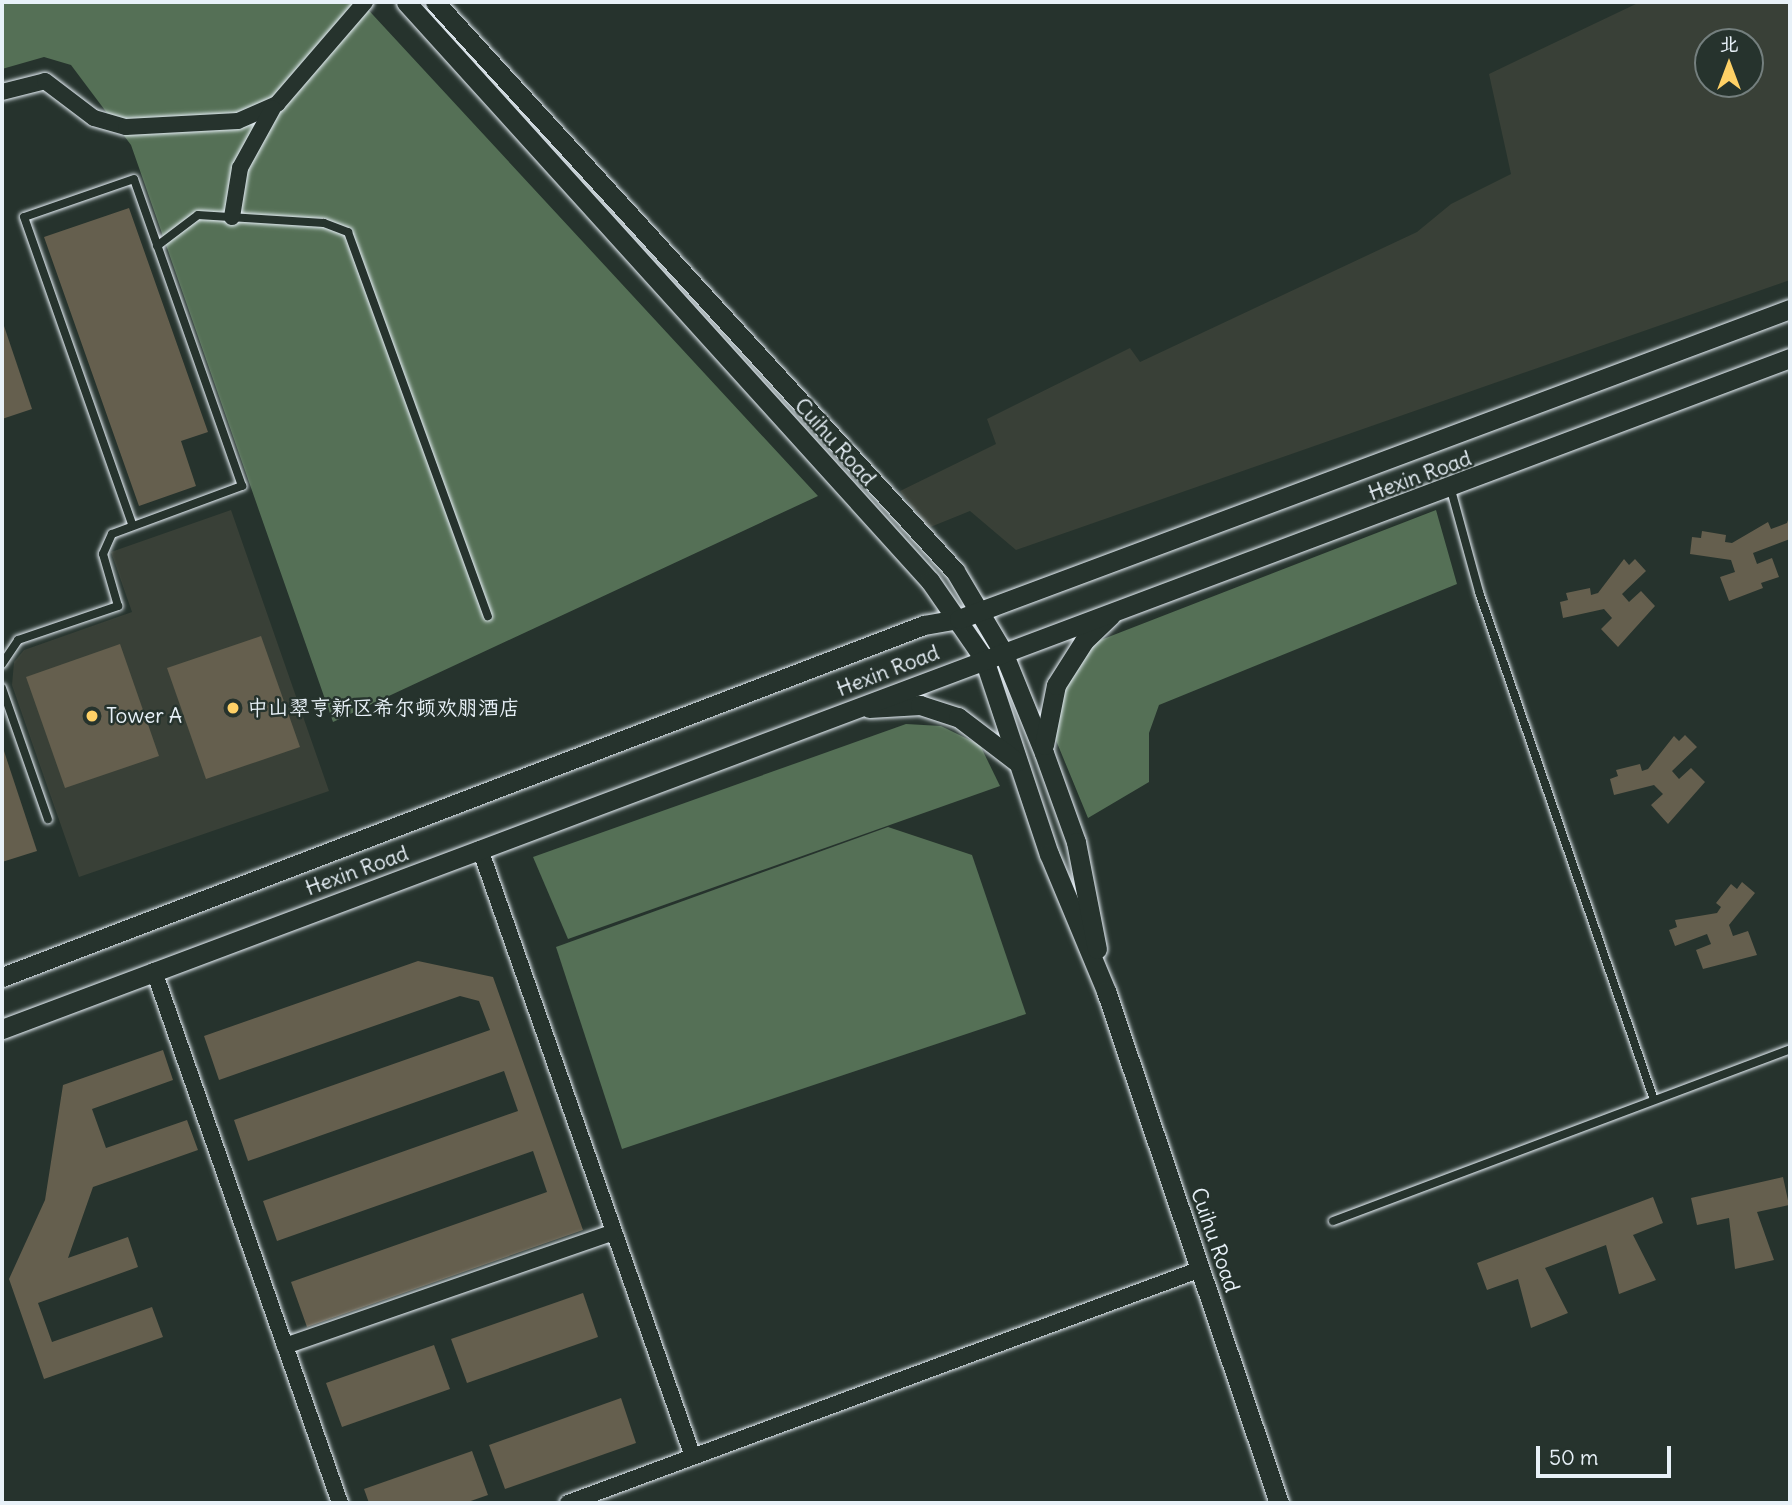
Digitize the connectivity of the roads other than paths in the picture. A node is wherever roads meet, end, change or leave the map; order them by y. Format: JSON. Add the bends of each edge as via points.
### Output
{"nodes":[{"id":1,"x":365,"y":2,"type":"edge"},
{"id":2,"x":406,"y":2,"type":"edge"},
{"id":3,"x":435,"y":2,"type":"edge"},
{"id":4,"x":2,"y":92,"type":"edge"},
{"id":5,"x":277,"y":104,"type":"junction"},
{"id":6,"x":232,"y":217,"type":"junction"},
{"id":7,"x":157,"y":246,"type":"junction"},
{"id":8,"x":1790,"y":309,"type":"edge"},
{"id":9,"x":1790,"y":358,"type":"edge"},
{"id":10,"x":1451,"y":490,"type":"junction"},
{"id":11,"x":132,"y":524,"type":"junction"},
{"id":12,"x":1119,"y":608,"type":"junction"},
{"id":13,"x":981,"y":610,"type":"junction"},
{"id":14,"x":488,"y":616,"type":"dead end"},
{"id":15,"x":959,"y":619,"type":"junction"},
{"id":16,"x":1003,"y":652,"type":"junction"},
{"id":17,"x":984,"y":659,"type":"junction"},
{"id":18,"x":2,"y":664,"type":"edge"},
{"id":19,"x":2,"y":688,"type":"edge"},
{"id":20,"x":851,"y":709,"type":"junction"},
{"id":21,"x":1044,"y":753,"type":"junction"},
{"id":22,"x":1019,"y":764,"type":"junction"},
{"id":23,"x":48,"y":819,"type":"dead end"},
{"id":24,"x":480,"y":849,"type":"junction"},
{"id":25,"x":154,"y":971,"type":"junction"},
{"id":26,"x":2,"y":977,"type":"edge"},
{"id":27,"x":1105,"y":991,"type":"junction"},
{"id":28,"x":2,"y":1029,"type":"edge"},
{"id":29,"x":1790,"y":1049,"type":"edge"},
{"id":30,"x":1654,"y":1100,"type":"junction"},
{"id":31,"x":1333,"y":1221,"type":"dead end"},
{"id":32,"x":614,"y":1232,"type":"junction"},
{"id":33,"x":1201,"y":1269,"type":"junction"},
{"id":34,"x":285,"y":1346,"type":"junction"},
{"id":35,"x":693,"y":1457,"type":"junction"},
{"id":36,"x":340,"y":1503,"type":"edge"},
{"id":37,"x":568,"y":1503,"type":"edge"},
{"id":38,"x":1279,"y":1503,"type":"edge"}],
"edges":[{"from":1,"to":5,"type":"street"},
{"from":2,"to":15,"type":"street","name":"Cuihu Road"},
{"from":3,"to":13,"type":"street","name":"Cuihu Road","via":[[955,571]]},
{"from":4,"to":5,"type":"street","via":[[45,81],[94,118],[126,127],[238,121]]},
{"from":5,"to":6,"type":"street","via":[[245,157]]},
{"from":6,"to":7,"type":"lane","via":[[198,215]]},
{"from":6,"to":14,"type":"lane","via":[[337,226],[356,242]]},
{"from":7,"to":11,"type":"lane","via":[[242,486]]},
{"from":7,"to":11,"type":"lane","via":[[134,179],[24,217]]},
{"from":8,"to":13,"type":"street","name":"Hexin Road"},
{"from":9,"to":10,"type":"street","name":"Hexin Road"},
{"from":10,"to":12,"type":"street","name":"Hexin Road"},
{"from":10,"to":30,"type":"lane","via":[[1483,605]]},
{"from":11,"to":18,"type":"lane","via":[[112,534],[103,554],[118,606],[18,640]]},
{"from":12,"to":16,"type":"street","name":"Hexin Road"},
{"from":12,"to":21,"type":"street","via":[[1084,641],[1056,685],[1046,708]]},
{"from":13,"to":15,"type":"street","name":"Hexin Road"},
{"from":13,"to":16,"type":"street","name":"Cuihu Road"},
{"from":15,"to":17,"type":"street","name":"Cuihu Road"},
{"from":15,"to":26,"type":"street","name":"Hexin Road","via":[[924,625]]},
{"from":16,"to":17,"type":"street","name":"Hexin Road"},
{"from":16,"to":21,"type":"street","name":"Cuihu Road"},
{"from":17,"to":20,"type":"street","name":"Hexin Road"},
{"from":17,"to":22,"type":"street","name":"Cuihu Road"},
{"from":19,"to":23,"type":"lane"},
{"from":20,"to":22,"type":"street","via":[[920,705],[945,712],[979,728]]},
{"from":20,"to":24,"type":"street","name":"Hexin Road"},
{"from":21,"to":27,"type":"street","name":"Cuihu Road","via":[[1076,842]]},
{"from":22,"to":27,"type":"street","name":"Cuihu Road"},
{"from":24,"to":25,"type":"street","name":"Hexin Road"},
{"from":24,"to":32,"type":"street"},
{"from":25,"to":28,"type":"street","name":"Hexin Road"},
{"from":25,"to":34,"type":"street"},
{"from":27,"to":33,"type":"street","name":"Cuihu Road"},
{"from":29,"to":30,"type":"lane"},
{"from":30,"to":31,"type":"lane"},
{"from":32,"to":34,"type":"street"},
{"from":32,"to":35,"type":"street"},
{"from":33,"to":35,"type":"street"},
{"from":33,"to":38,"type":"street","name":"Cuihu Road"},
{"from":34,"to":36,"type":"street"},
{"from":35,"to":37,"type":"street"}]}
